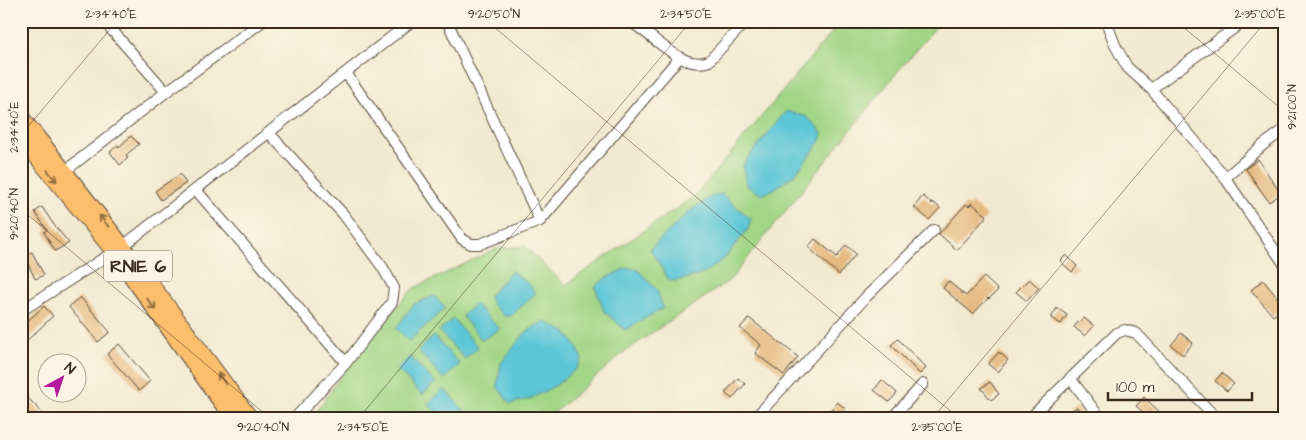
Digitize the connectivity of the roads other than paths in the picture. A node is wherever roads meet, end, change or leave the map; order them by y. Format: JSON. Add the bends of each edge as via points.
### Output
{"nodes":[{"id":1,"x":104,"y":21,"type":"edge"},
{"id":2,"x":122,"y":21,"type":"edge"},
{"id":3,"x":263,"y":21,"type":"edge"},
{"id":4,"x":412,"y":21,"type":"edge"},
{"id":5,"x":447,"y":21,"type":"edge"},
{"id":6,"x":630,"y":21,"type":"edge"},
{"id":7,"x":746,"y":21,"type":"edge"},
{"id":8,"x":1106,"y":21,"type":"edge"},
{"id":9,"x":1244,"y":21,"type":"edge"},
{"id":10,"x":111,"y":30,"type":"junction"},
{"id":11,"x":679,"y":58,"type":"junction"},
{"id":12,"x":346,"y":73,"type":"junction"},
{"id":13,"x":1151,"y":89,"type":"junction"},
{"id":14,"x":166,"y":92,"type":"junction"},
{"id":15,"x":21,"y":118,"type":"edge"},
{"id":16,"x":1285,"y":129,"type":"edge"},
{"id":17,"x":269,"y":133,"type":"junction"},
{"id":18,"x":21,"y":138,"type":"edge"},
{"id":19,"x":65,"y":171,"type":"junction"},
{"id":20,"x":1226,"y":178,"type":"junction"},
{"id":21,"x":196,"y":190,"type":"junction"},
{"id":22,"x":540,"y":221,"type":"junction"},
{"id":23,"x":934,"y":230,"type":"dead end"},
{"id":24,"x":1285,"y":244,"type":"edge"},
{"id":25,"x":119,"y":249,"type":"junction"},
{"id":26,"x":1275,"y":251,"type":"junction"},
{"id":27,"x":1285,"y":265,"type":"edge"},
{"id":28,"x":21,"y":311,"type":"edge"},
{"id":29,"x":346,"y":363,"type":"junction"},
{"id":30,"x":1070,"y":378,"type":"junction"},
{"id":31,"x":923,"y":384,"type":"dead end"},
{"id":32,"x":233,"y":419,"type":"edge"},
{"id":33,"x":251,"y":419,"type":"edge"},
{"id":34,"x":294,"y":419,"type":"edge"},
{"id":35,"x":754,"y":419,"type":"edge"},
{"id":36,"x":891,"y":419,"type":"edge"},
{"id":37,"x":1029,"y":419,"type":"edge"},
{"id":38,"x":1101,"y":419,"type":"edge"},
{"id":39,"x":1217,"y":419,"type":"edge"}],
"edges":[{"from":1,"to":10,"type":"street"},
{"from":2,"to":10,"type":"street"},
{"from":3,"to":14,"type":"street"},
{"from":4,"to":12,"type":"street"},
{"from":5,"to":22,"type":"street"},
{"from":6,"to":11,"type":"street"},
{"from":7,"to":11,"type":"street","via":[[710,62],[703,64]]},
{"from":8,"to":13,"type":"street","via":[[1127,67]]},
{"from":9,"to":13,"type":"street"},
{"from":10,"to":14,"type":"street"},
{"from":11,"to":22,"type":"street"},
{"from":12,"to":17,"type":"street"},
{"from":12,"to":22,"type":"street","via":[[462,239],[480,244]]},
{"from":13,"to":20,"type":"street"},
{"from":14,"to":19,"type":"street"},
{"from":15,"to":19,"type":"main road","number":"RNIE 6"},
{"from":16,"to":20,"type":"street"},
{"from":17,"to":21,"type":"street"},
{"from":17,"to":29,"type":"street","via":[[344,215],[394,288],[392,302]]},
{"from":18,"to":25,"type":"main road","number":"RNIE 6","one_way":true},
{"from":25,"to":19,"type":"main road","number":"RNIE 6","one_way":true},
{"from":20,"to":26,"type":"street"},
{"from":21,"to":25,"type":"street"},
{"from":21,"to":29,"type":"street"},
{"from":23,"to":35,"type":"street","via":[[866,297]]},
{"from":24,"to":26,"type":"street"},
{"from":25,"to":28,"type":"street"},
{"from":25,"to":32,"type":"main road","number":"RNIE 6","one_way":true},
{"from":33,"to":25,"type":"main road","number":"RNIE 6","one_way":true},
{"from":26,"to":27,"type":"street"},
{"from":29,"to":34,"type":"street"},
{"from":30,"to":37,"type":"street"},
{"from":30,"to":38,"type":"street"},
{"from":30,"to":39,"type":"street","via":[[1117,333],[1125,330],[1136,332]]},
{"from":31,"to":36,"type":"street"}]}
